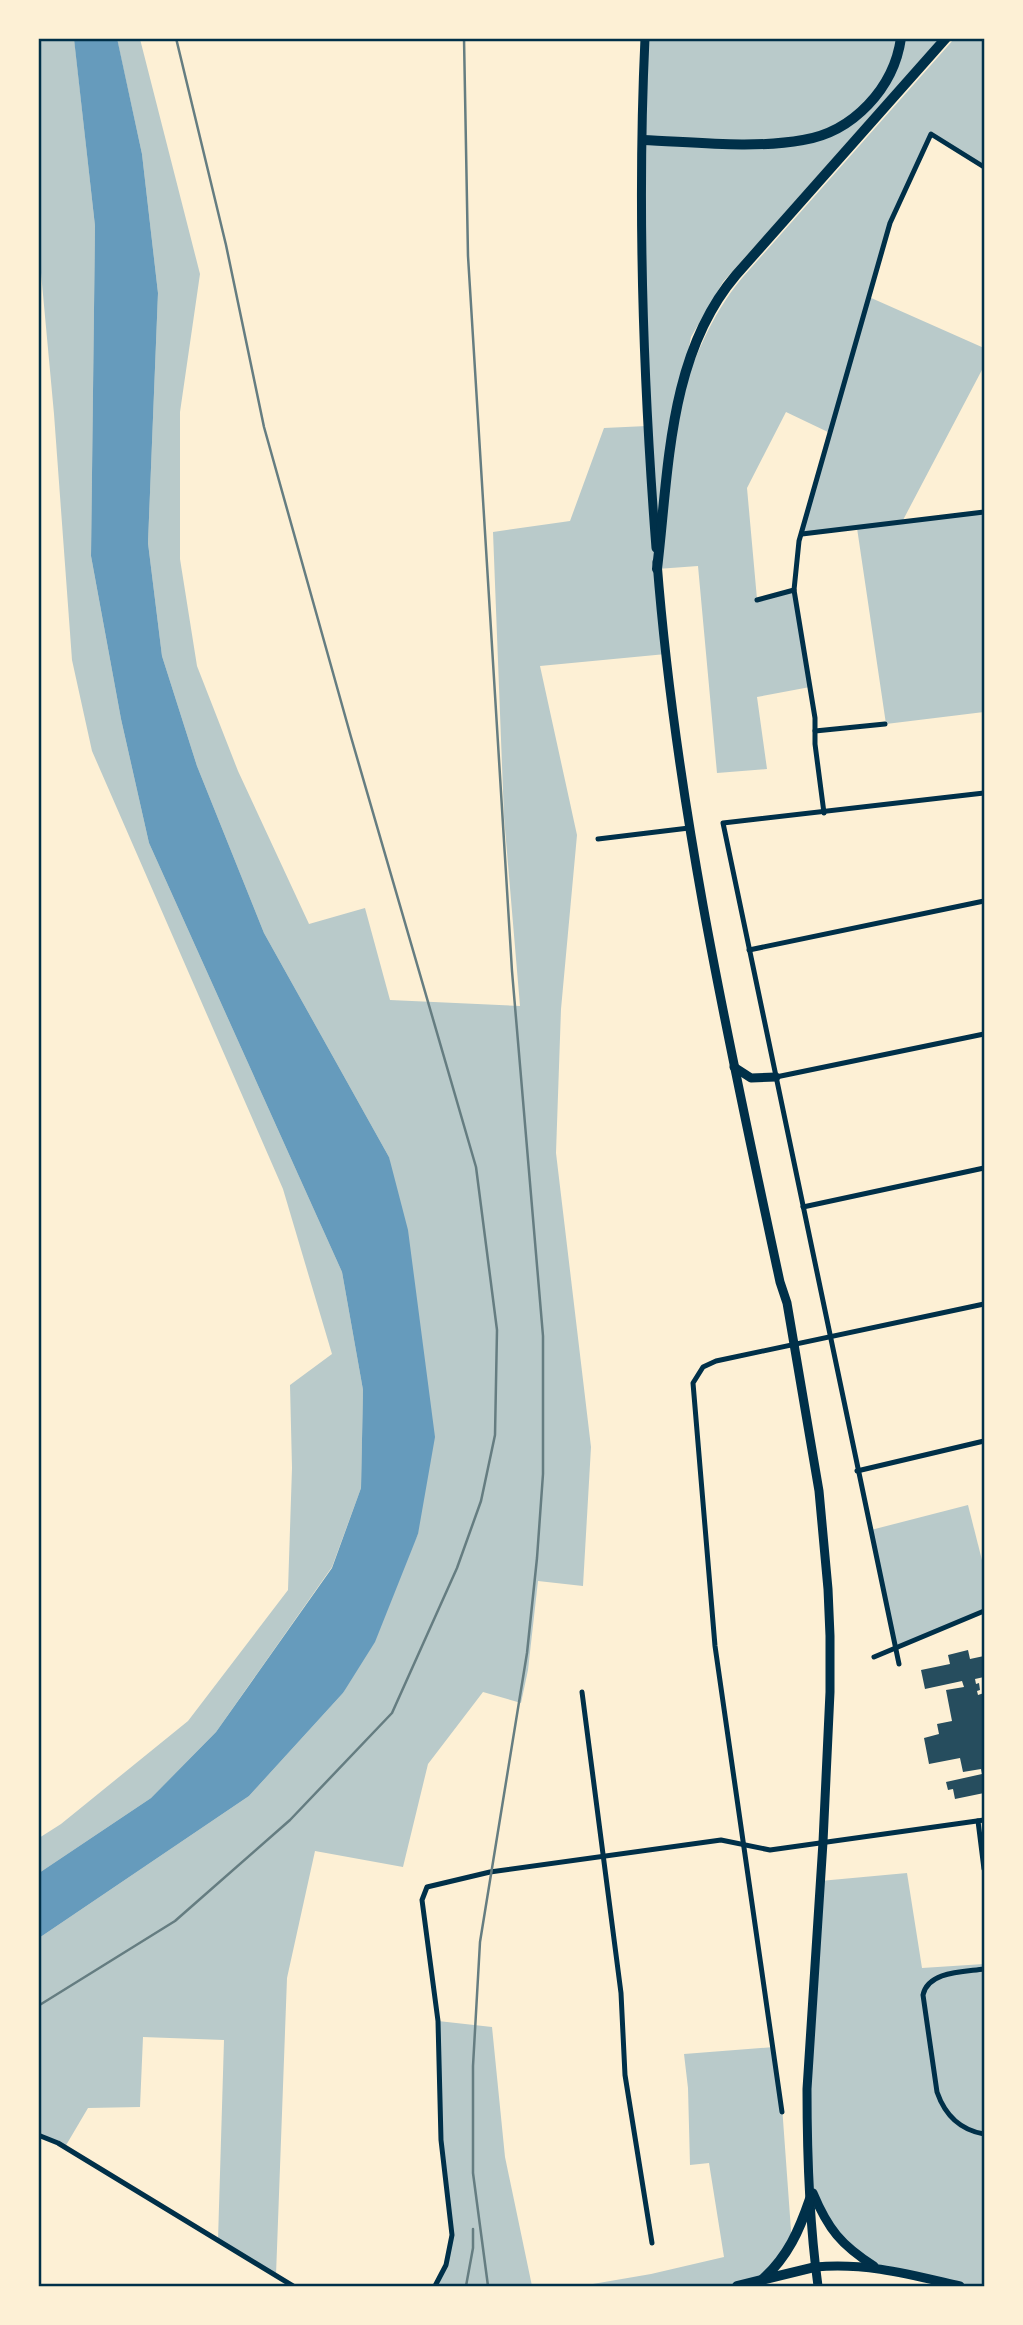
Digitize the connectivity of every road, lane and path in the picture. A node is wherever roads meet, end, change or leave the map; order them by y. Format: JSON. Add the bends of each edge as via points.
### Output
{"nodes":[{"id":1,"x":645,"y":38,"type":"edge"},
{"id":2,"x":901,"y":38,"type":"edge"},
{"id":3,"x":946,"y":38,"type":"edge"},
{"id":4,"x":643,"y":141,"type":"junction"},
{"id":5,"x":985,"y":167,"type":"edge"},
{"id":6,"x":985,"y":512,"type":"edge"},
{"id":7,"x":802,"y":534,"type":"junction"},
{"id":8,"x":657,"y":569,"type":"junction"},
{"id":9,"x":794,"y":590,"type":"junction"},
{"id":10,"x":757,"y":600,"type":"dead end"},
{"id":11,"x":885,"y":724,"type":"dead end"},
{"id":12,"x":816,"y":731,"type":"junction"},
{"id":13,"x":985,"y":793,"type":"edge"},
{"id":14,"x":824,"y":813,"type":"junction"},
{"id":15,"x":689,"y":828,"type":"junction"},
{"id":16,"x":598,"y":839,"type":"dead end"},
{"id":17,"x":985,"y":901,"type":"edge"},
{"id":18,"x":749,"y":950,"type":"junction"},
{"id":19,"x":985,"y":1034,"type":"edge"},
{"id":20,"x":734,"y":1067,"type":"junction"},
{"id":21,"x":776,"y":1077,"type":"junction"},
{"id":22,"x":985,"y":1168,"type":"edge"},
{"id":23,"x":803,"y":1207,"type":"junction"},
{"id":24,"x":985,"y":1304,"type":"edge"},
{"id":25,"x":830,"y":1337,"type":"junction"},
{"id":26,"x":794,"y":1345,"type":"junction"},
{"id":27,"x":985,"y":1441,"type":"edge"},
{"id":28,"x":858,"y":1471,"type":"junction"},
{"id":29,"x":985,"y":1611,"type":"edge"},
{"id":30,"x":896,"y":1648,"type":"junction"},
{"id":31,"x":874,"y":1657,"type":"dead end"},
{"id":32,"x":899,"y":1664,"type":"dead end"},
{"id":33,"x":582,"y":1692,"type":"dead end"},
{"id":34,"x":981,"y":1821,"type":"edge"},
{"id":35,"x":822,"y":1842,"type":"junction"},
{"id":36,"x":744,"y":1844,"type":"junction"},
{"id":37,"x":604,"y":1857,"type":"junction"},
{"id":38,"x":985,"y":1870,"type":"edge"},
{"id":39,"x":985,"y":1969,"type":"edge"},
{"id":40,"x":782,"y":2112,"type":"dead end"},
{"id":41,"x":985,"y":2134,"type":"edge"},
{"id":42,"x":38,"y":2135,"type":"edge"},
{"id":43,"x":810,"y":2184,"type":"junction"},
{"id":44,"x":810,"y":2199,"type":"junction"},
{"id":45,"x":652,"y":2243,"type":"dead end"},
{"id":46,"x":816,"y":2267,"type":"junction"},
{"id":47,"x":876,"y":2267,"type":"junction"},
{"id":48,"x":762,"y":2279,"type":"junction"},
{"id":49,"x":293,"y":2287,"type":"edge"},
{"id":50,"x":435,"y":2287,"type":"edge"},
{"id":51,"x":737,"y":2287,"type":"edge"},
{"id":52,"x":818,"y":2287,"type":"edge"},
{"id":53,"x":960,"y":2287,"type":"edge"}],
"edges":[{"from":1,"to":4,"type":"main road"},
{"from":2,"to":4,"type":"highway","via":[[889,77],[871,103],[846,124],[820,136],[783,143]]},
{"from":3,"to":8,"type":"highway","via":[[754,254],[707,315],[676,412]]},
{"from":4,"to":8,"type":"main road","via":[[644,353]]},
{"from":5,"to":7,"type":"street","via":[[930,134],[890,223]]},
{"from":6,"to":7,"type":"street"},
{"from":7,"to":9,"type":"street"},
{"from":8,"to":15,"type":"main road"},
{"from":9,"to":10,"type":"street"},
{"from":9,"to":12,"type":"street"},
{"from":11,"to":12,"type":"street"},
{"from":12,"to":14,"type":"street"},
{"from":13,"to":14,"type":"street"},
{"from":14,"to":18,"type":"street","via":[[723,823]]},
{"from":15,"to":16,"type":"street"},
{"from":15,"to":20,"type":"main road"},
{"from":17,"to":18,"type":"street"},
{"from":18,"to":21,"type":"street"},
{"from":19,"to":21,"type":"street"},
{"from":20,"to":21,"type":"main road","via":[[751,1078]]},
{"from":20,"to":26,"type":"main road"},
{"from":21,"to":23,"type":"street"},
{"from":22,"to":23,"type":"street"},
{"from":23,"to":25,"type":"street"},
{"from":24,"to":25,"type":"street"},
{"from":25,"to":26,"type":"street"},
{"from":25,"to":28,"type":"street"},
{"from":26,"to":35,"type":"main road","via":[[816,1469],[828,1589],[830,1692]]},
{"from":26,"to":36,"type":"street","via":[[703,1367],[692,1391],[720,1686]]},
{"from":27,"to":28,"type":"street"},
{"from":28,"to":30,"type":"street"},
{"from":29,"to":30,"type":"street"},
{"from":30,"to":31,"type":"street"},
{"from":30,"to":32,"type":"street"},
{"from":33,"to":37,"type":"street"},
{"from":34,"to":35,"type":"street"},
{"from":34,"to":38,"type":"street"},
{"from":35,"to":36,"type":"street","via":[[770,1850]]},
{"from":35,"to":43,"type":"main road","via":[[807,2089]]},
{"from":36,"to":37,"type":"street","via":[[721,1840]]},
{"from":36,"to":40,"type":"street"},
{"from":37,"to":45,"type":"street","via":[[621,1993],[625,2075]]},
{"from":37,"to":50,"type":"street","via":[[489,1873],[433,1884],[424,1892],[452,2235],[446,2265]]},
{"from":39,"to":41,"type":"street","via":[[931,1980],[923,1995],[941,2104],[963,2127]]},
{"from":42,"to":49,"type":"street"},
{"from":43,"to":44,"type":"main road"},
{"from":43,"to":47,"type":"main road","via":[[836,2237]]},
{"from":44,"to":46,"type":"main road"},
{"from":44,"to":48,"type":"highway","via":[[789,2249]]},
{"from":46,"to":47,"type":"main road"},
{"from":46,"to":48,"type":"highway"},
{"from":46,"to":52,"type":"main road"},
{"from":47,"to":53,"type":"main road"},
{"from":48,"to":51,"type":"highway"}]}
